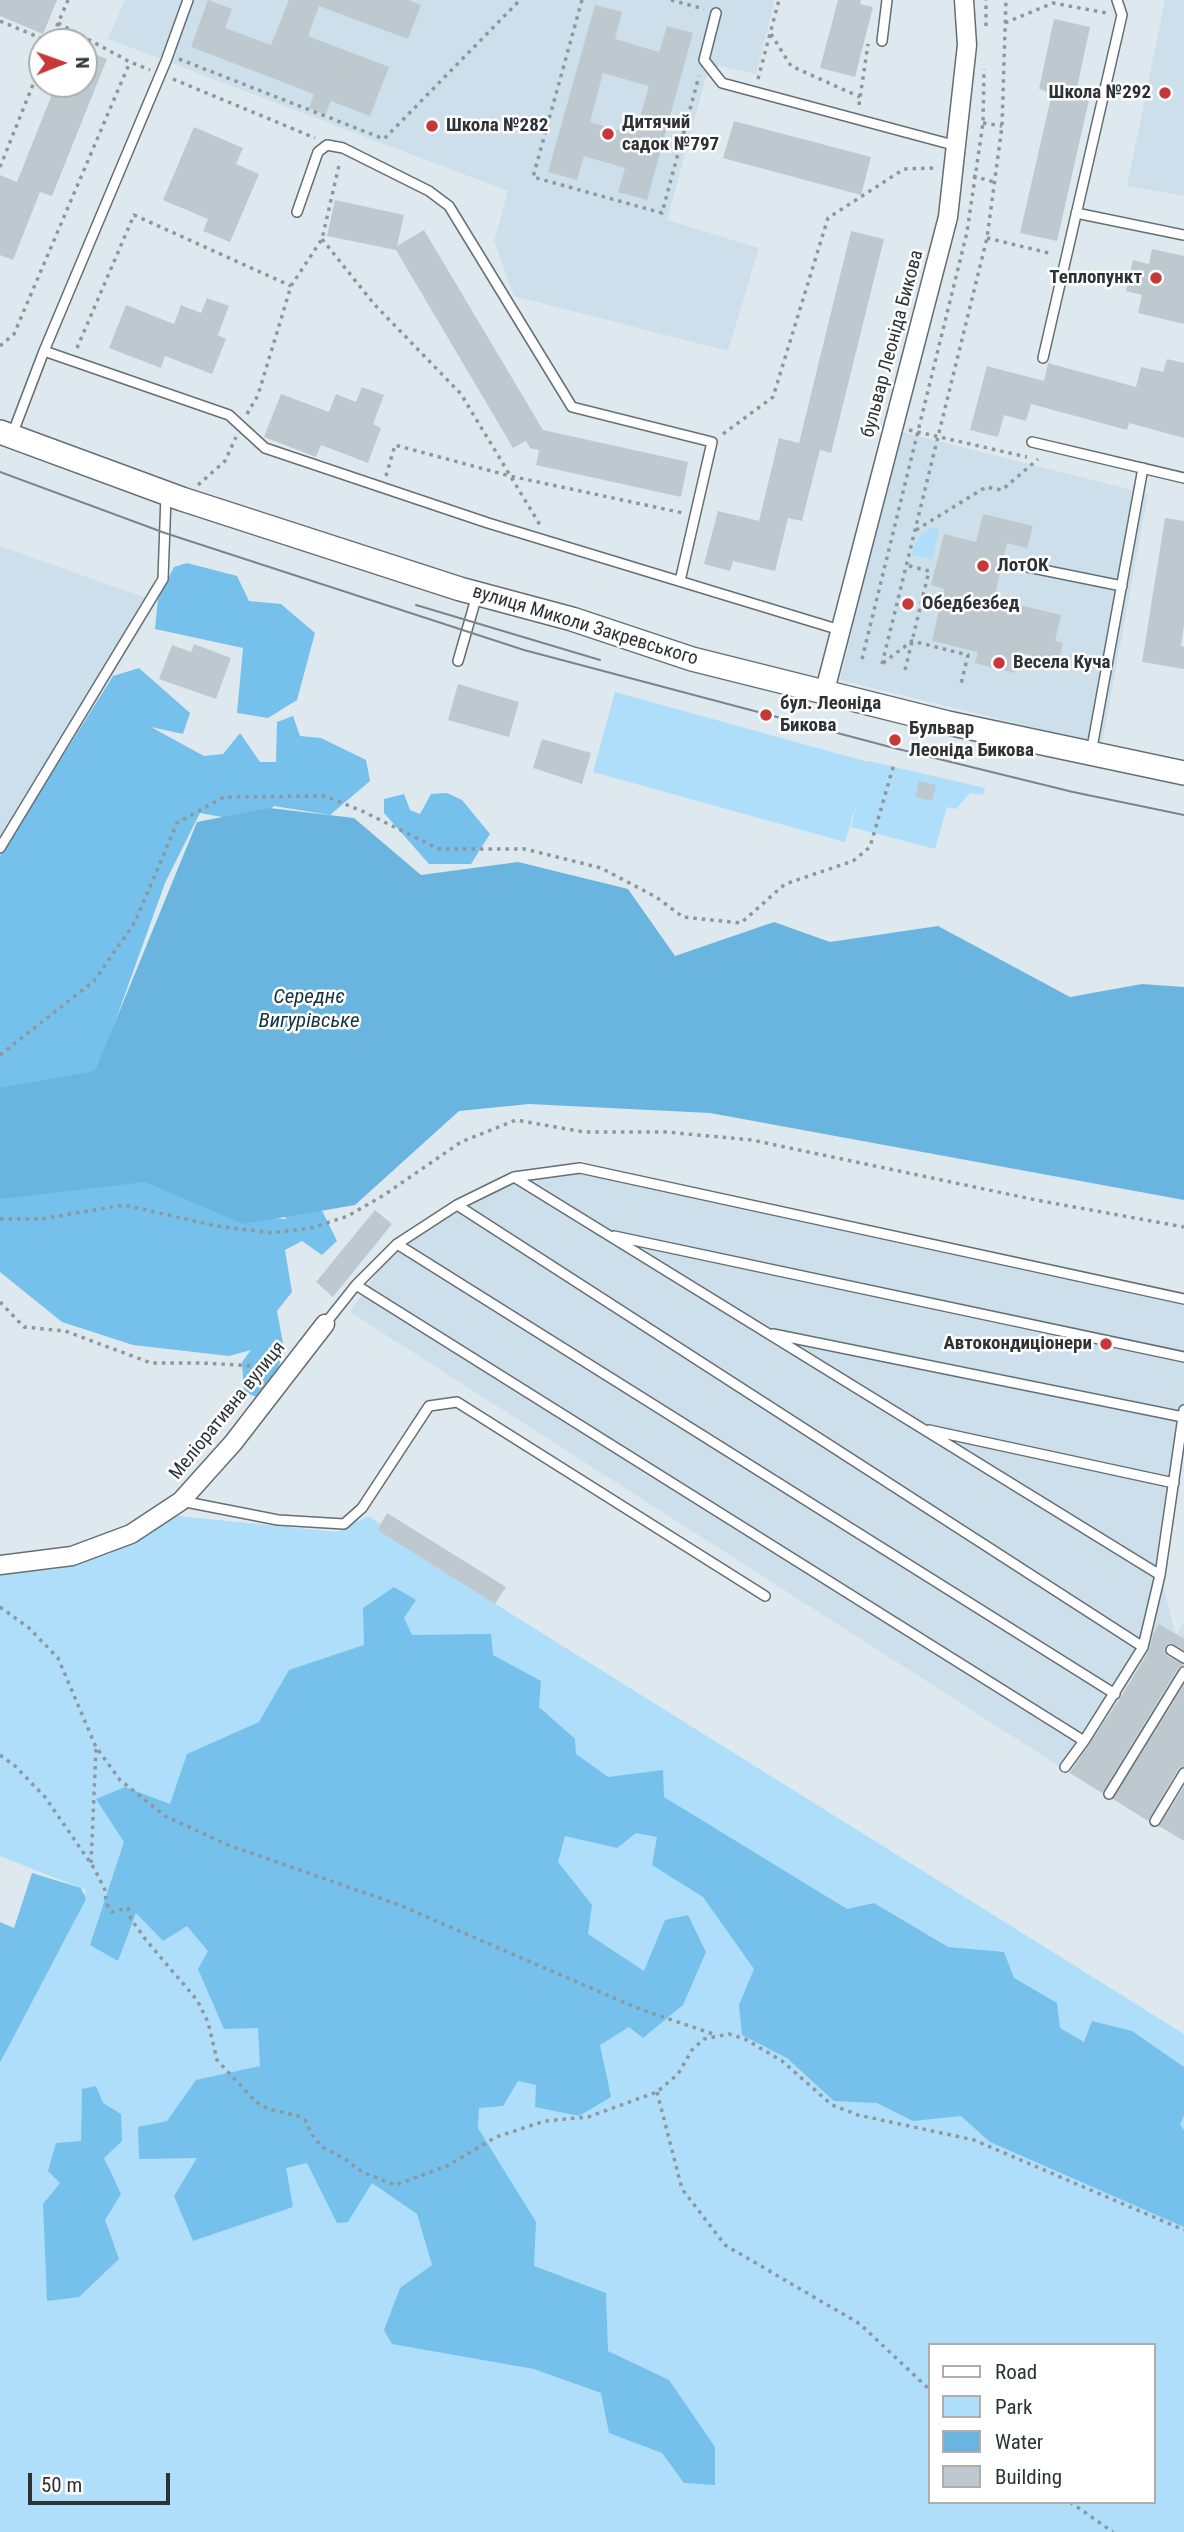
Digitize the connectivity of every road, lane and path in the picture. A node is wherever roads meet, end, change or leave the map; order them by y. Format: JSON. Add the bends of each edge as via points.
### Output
{"nodes":[{"id":1,"x":68,"y":0,"type":"edge"},
{"id":2,"x":188,"y":0,"type":"edge"},
{"id":3,"x":520,"y":0,"type":"edge"},
{"id":4,"x":582,"y":0,"type":"edge"},
{"id":5,"x":671,"y":0,"type":"edge"},
{"id":6,"x":779,"y":0,"type":"edge"},
{"id":7,"x":887,"y":0,"type":"edge"},
{"id":8,"x":964,"y":0,"type":"edge"},
{"id":9,"x":1006,"y":0,"type":"edge"},
{"id":10,"x":1116,"y":0,"type":"edge"},
{"id":11,"x":716,"y":13,"type":"joint"},
{"id":12,"x":1122,"y":15,"type":"junction"},
{"id":13,"x":0,"y":21,"type":"edge"},
{"id":14,"x":58,"y":23,"type":"junction"},
{"id":15,"x":1005,"y":23,"type":"junction"},
{"id":16,"x":56,"y":28,"type":"edge"},
{"id":17,"x":28,"y":33,"type":"edge"},
{"id":18,"x":771,"y":34,"type":"junction"},
{"id":19,"x":869,"y":37,"type":"dead end"},
{"id":20,"x":882,"y":41,"type":"dead end"},
{"id":21,"x":168,"y":55,"type":"junction"},
{"id":22,"x":704,"y":60,"type":"junction"},
{"id":23,"x":130,"y":62,"type":"junction"},
{"id":24,"x":161,"y":74,"type":"junction"},
{"id":25,"x":755,"y":91,"type":"junction"},
{"id":26,"x":28,"y":97,"type":"edge"},
{"id":27,"x":860,"y":98,"type":"junction"},
{"id":28,"x":858,"y":119,"type":"junction"},
{"id":29,"x":358,"y":129,"type":"junction"},
{"id":30,"x":333,"y":145,"type":"junction"},
{"id":31,"x":957,"y":146,"type":"junction"},
{"id":32,"x":343,"y":148,"type":"junction"},
{"id":33,"x":0,"y":167,"type":"edge"},
{"id":34,"x":945,"y":168,"type":"dead end"},
{"id":35,"x":297,"y":212,"type":"dead end"},
{"id":36,"x":1076,"y":214,"type":"junction"},
{"id":37,"x":1184,"y":235,"type":"edge"},
{"id":38,"x":987,"y":238,"type":"junction"},
{"id":39,"x":321,"y":239,"type":"junction"},
{"id":40,"x":1066,"y":257,"type":"junction"},
{"id":41,"x":291,"y":286,"type":"junction"},
{"id":42,"x":0,"y":346,"type":"edge"},
{"id":43,"x":44,"y":351,"type":"junction"},
{"id":44,"x":1043,"y":358,"type":"dead end"},
{"id":45,"x":72,"y":360,"type":"junction"},
{"id":46,"x":893,"y":425,"type":"junction"},
{"id":47,"x":241,"y":426,"type":"junction"},
{"id":48,"x":6,"y":435,"type":"edge"},
{"id":49,"x":938,"y":437,"type":"junction"},
{"id":50,"x":712,"y":442,"type":"junction"},
{"id":51,"x":1032,"y":442,"type":"dead end"},
{"id":52,"x":1056,"y":448,"type":"junction"},
{"id":53,"x":1038,"y":459,"type":"junction"},
{"id":54,"x":1143,"y":468,"type":"junction"},
{"id":55,"x":510,"y":476,"type":"junction"},
{"id":56,"x":1184,"y":478,"type":"edge"},
{"id":57,"x":382,"y":488,"type":"junction"},
{"id":58,"x":174,"y":496,"type":"junction"},
{"id":59,"x":695,"y":515,"type":"junction"},
{"id":60,"x":915,"y":531,"type":"junction"},
{"id":61,"x":550,"y":541,"type":"junction"},
{"id":62,"x":906,"y":565,"type":"junction"},
{"id":63,"x":1028,"y":567,"type":"dead end"},
{"id":64,"x":680,"y":581,"type":"junction"},
{"id":65,"x":1122,"y":586,"type":"junction"},
{"id":66,"x":477,"y":594,"type":"junction"},
{"id":67,"x":839,"y":630,"type":"junction"},
{"id":68,"x":912,"y":641,"type":"junction"},
{"id":69,"x":458,"y":661,"type":"dead end"},
{"id":70,"x":905,"y":670,"type":"dead end"},
{"id":71,"x":961,"y":684,"type":"dead end"},
{"id":72,"x":824,"y":694,"type":"junction"},
{"id":73,"x":1091,"y":753,"type":"junction"},
{"id":74,"x":894,"y":764,"type":"dead end"},
{"id":75,"x":1184,"y":773,"type":"edge"},
{"id":76,"x":0,"y":848,"type":"edge"},
{"id":77,"x":0,"y":1055,"type":"edge"},
{"id":78,"x":514,"y":1177,"type":"junction"},
{"id":79,"x":457,"y":1205,"type":"junction"},
{"id":80,"x":607,"y":1235,"type":"junction"},
{"id":81,"x":397,"y":1244,"type":"junction"},
{"id":82,"x":356,"y":1285,"type":"junction"},
{"id":83,"x":1184,"y":1299,"type":"edge"},
{"id":84,"x":0,"y":1301,"type":"edge"},
{"id":85,"x":325,"y":1324,"type":"joint"},
{"id":86,"x":767,"y":1333,"type":"junction"},
{"id":87,"x":1184,"y":1357,"type":"edge"},
{"id":88,"x":291,"y":1368,"type":"junction"},
{"id":89,"x":1184,"y":1414,"type":"edge"},
{"id":90,"x":922,"y":1429,"type":"junction"},
{"id":91,"x":1174,"y":1483,"type":"junction"},
{"id":92,"x":181,"y":1501,"type":"junction"},
{"id":93,"x":0,"y":1565,"type":"edge"},
{"id":94,"x":1160,"y":1575,"type":"junction"},
{"id":95,"x":765,"y":1596,"type":"dead end"},
{"id":96,"x":0,"y":1607,"type":"edge"},
{"id":97,"x":1143,"y":1647,"type":"junction"},
{"id":98,"x":1171,"y":1650,"type":"dead end"},
{"id":99,"x":1184,"y":1658,"type":"edge"},
{"id":100,"x":1184,"y":1672,"type":"edge"},
{"id":101,"x":1115,"y":1694,"type":"junction"},
{"id":102,"x":1084,"y":1741,"type":"junction"},
{"id":103,"x":96,"y":1747,"type":"junction"},
{"id":104,"x":0,"y":1755,"type":"edge"},
{"id":105,"x":1065,"y":1767,"type":"dead end"},
{"id":106,"x":1184,"y":1773,"type":"edge"},
{"id":107,"x":1109,"y":1794,"type":"dead end"},
{"id":108,"x":1156,"y":1821,"type":"dead end"},
{"id":109,"x":91,"y":1863,"type":"junction"},
{"id":110,"x":716,"y":2035,"type":"junction"},
{"id":111,"x":657,"y":2092,"type":"junction"},
{"id":112,"x":1184,"y":2230,"type":"edge"},
{"id":113,"x":928,"y":2388,"type":"edge"},
{"id":114,"x":1073,"y":2504,"type":"edge"},
{"id":115,"x":1113,"y":2532,"type":"edge"}],
"edges":[{"from":1,"to":14,"type":"path"},
{"from":2,"to":21,"type":"lane"},
{"from":3,"to":29,"type":"path","via":[[384,139]]},
{"from":4,"to":22,"type":"path","via":[[533,177],[662,213]]},
{"from":5,"to":11,"type":"path"},
{"from":6,"to":18,"type":"path"},
{"from":7,"to":20,"type":"lane"},
{"from":8,"to":31,"type":"street","name":"бульвар Леоніда Бикова","via":[[967,45]]},
{"from":9,"to":15,"type":"path"},
{"from":10,"to":12,"type":"lane"},
{"from":11,"to":22,"type":"lane"},
{"from":12,"to":15,"type":"path","via":[[1053,4]]},
{"from":12,"to":36,"type":"lane"},
{"from":13,"to":17,"type":"path"},
{"from":14,"to":16,"type":"path"},
{"from":14,"to":23,"type":"path"},
{"from":15,"to":38,"type":"path","via":[[1002,125]]},
{"from":18,"to":25,"type":"path"},
{"from":18,"to":27,"type":"path","via":[[791,66]]},
{"from":19,"to":27,"type":"path"},
{"from":21,"to":24,"type":"lane"},
{"from":21,"to":29,"type":"path"},
{"from":22,"to":25,"type":"lane","via":[[722,83]]},
{"from":23,"to":24,"type":"path"},
{"from":23,"to":42,"type":"path","via":[[14,334]]},
{"from":24,"to":30,"type":"path"},
{"from":24,"to":43,"type":"lane"},
{"from":25,"to":28,"type":"lane"},
{"from":26,"to":33,"type":"path"},
{"from":27,"to":28,"type":"path"},
{"from":28,"to":31,"type":"lane"},
{"from":29,"to":32,"type":"path"},
{"from":30,"to":32,"type":"lane"},
{"from":30,"to":35,"type":"lane","via":[[318,152]]},
{"from":31,"to":46,"type":"street","name":"бульвар Леоніда Бикова","via":[[948,217]]},
{"from":32,"to":39,"type":"path"},
{"from":32,"to":50,"type":"lane","via":[[429,191],[449,206],[572,407]]},
{"from":34,"to":50,"type":"path","via":[[904,169],[828,218],[773,397]]},
{"from":36,"to":37,"type":"lane"},
{"from":36,"to":40,"type":"lane"},
{"from":38,"to":40,"type":"path"},
{"from":38,"to":49,"type":"path"},
{"from":39,"to":41,"type":"path"},
{"from":39,"to":55,"type":"path","via":[[374,304],[461,394]]},
{"from":40,"to":44,"type":"lane"},
{"from":41,"to":45,"type":"path","via":[[134,215]]},
{"from":41,"to":47,"type":"path","via":[[258,395]]},
{"from":43,"to":45,"type":"lane"},
{"from":43,"to":48,"type":"lane"},
{"from":45,"to":47,"type":"lane","via":[[229,415]]},
{"from":46,"to":49,"type":"path"},
{"from":46,"to":67,"type":"street","name":"бульвар Леоніда Бикова"},
{"from":47,"to":57,"type":"lane","via":[[265,448]]},
{"from":47,"to":58,"type":"path","via":[[225,461]]},
{"from":48,"to":58,"type":"street","name":"вулиця Миколи Закревського"},
{"from":49,"to":53,"type":"path"},
{"from":49,"to":60,"type":"path"},
{"from":50,"to":59,"type":"lane"},
{"from":51,"to":52,"type":"lane"},
{"from":52,"to":53,"type":"path"},
{"from":52,"to":54,"type":"lane"},
{"from":53,"to":60,"type":"path","via":[[1002,490],[986,487]]},
{"from":54,"to":56,"type":"lane"},
{"from":54,"to":65,"type":"lane"},
{"from":55,"to":57,"type":"path","via":[[395,445]]},
{"from":55,"to":59,"type":"path"},
{"from":55,"to":61,"type":"path"},
{"from":57,"to":61,"type":"lane"},
{"from":58,"to":66,"type":"street","name":"вулиця Миколи Закревського"},
{"from":58,"to":76,"type":"lane","via":[[163,579]]},
{"from":59,"to":64,"type":"lane"},
{"from":60,"to":62,"type":"path"},
{"from":61,"to":64,"type":"lane"},
{"from":62,"to":68,"type":"path","via":[[929,571]]},
{"from":62,"to":68,"type":"path","via":[[882,664]]},
{"from":63,"to":65,"type":"lane"},
{"from":64,"to":67,"type":"lane"},
{"from":65,"to":73,"type":"lane"},
{"from":66,"to":69,"type":"lane"},
{"from":66,"to":72,"type":"street","name":"вулиця Миколи Закревського"},
{"from":67,"to":72,"type":"street","name":"бульвар Леоніда Бикова"},
{"from":68,"to":70,"type":"path"},
{"from":68,"to":71,"type":"path","via":[[968,655]]},
{"from":72,"to":73,"type":"street","name":"вулиця Миколи Закревського"},
{"from":73,"to":75,"type":"street","name":"вулиця Миколи Закревського"},
{"from":74,"to":77,"type":"path","via":[[870,847],[853,861],[785,884],[741,923],[683,917],[601,868],[576,861],[525,849],[439,849],[325,796],[224,797],[177,823],[135,922],[94,981]]},
{"from":78,"to":79,"type":"lane"},
{"from":78,"to":80,"type":"lane"},
{"from":78,"to":83,"type":"lane","via":[[580,1168]]},
{"from":79,"to":81,"type":"lane"},
{"from":79,"to":97,"type":"lane"},
{"from":80,"to":86,"type":"lane"},
{"from":80,"to":87,"type":"lane"},
{"from":81,"to":82,"type":"lane"},
{"from":81,"to":101,"type":"lane"},
{"from":82,"to":85,"type":"lane"},
{"from":82,"to":102,"type":"lane"},
{"from":84,"to":88,"type":"path","via":[[24,1327],[65,1331],[151,1363]]},
{"from":85,"to":88,"type":"street","name":"Меліоративна вулиця"},
{"from":86,"to":89,"type":"lane"},
{"from":86,"to":90,"type":"lane"},
{"from":88,"to":92,"type":"street","name":"Меліоративна вулиця"},
{"from":89,"to":91,"type":"lane"},
{"from":90,"to":91,"type":"lane"},
{"from":90,"to":94,"type":"lane"},
{"from":91,"to":94,"type":"lane"},
{"from":92,"to":93,"type":"street","name":"Меліоративна вулиця","via":[[131,1534],[72,1556]]},
{"from":92,"to":95,"type":"lane","via":[[278,1520],[344,1524],[362,1508],[429,1406],[457,1402]]},
{"from":94,"to":97,"type":"lane"},
{"from":96,"to":103,"type":"path","via":[[58,1658]]},
{"from":97,"to":101,"type":"lane"},
{"from":98,"to":99,"type":"lane"},
{"from":100,"to":107,"type":"lane"},
{"from":101,"to":102,"type":"lane"},
{"from":102,"to":105,"type":"lane"},
{"from":103,"to":109,"type":"path"},
{"from":103,"to":110,"type":"path","via":[[120,1780],[165,1816],[228,1845],[397,1904],[637,2008]]},
{"from":104,"to":109,"type":"path","via":[[45,1797]]},
{"from":106,"to":108,"type":"lane"},
{"from":109,"to":111,"type":"path","via":[[112,1912],[128,1908],[146,1940],[197,2000],[208,2022],[216,2060],[256,2102],[305,2120],[323,2147],[362,2172],[395,2185],[447,2166],[496,2137],[545,2121],[588,2117]]},
{"from":110,"to":111,"type":"path","via":[[692,2050],[678,2074]]},
{"from":110,"to":112,"type":"path","via":[[745,2039],[782,2061],[832,2105],[974,2140]]},
{"from":111,"to":113,"type":"path","via":[[682,2189],[725,2245],[860,2324]]},
{"from":114,"to":115,"type":"path"}]}
